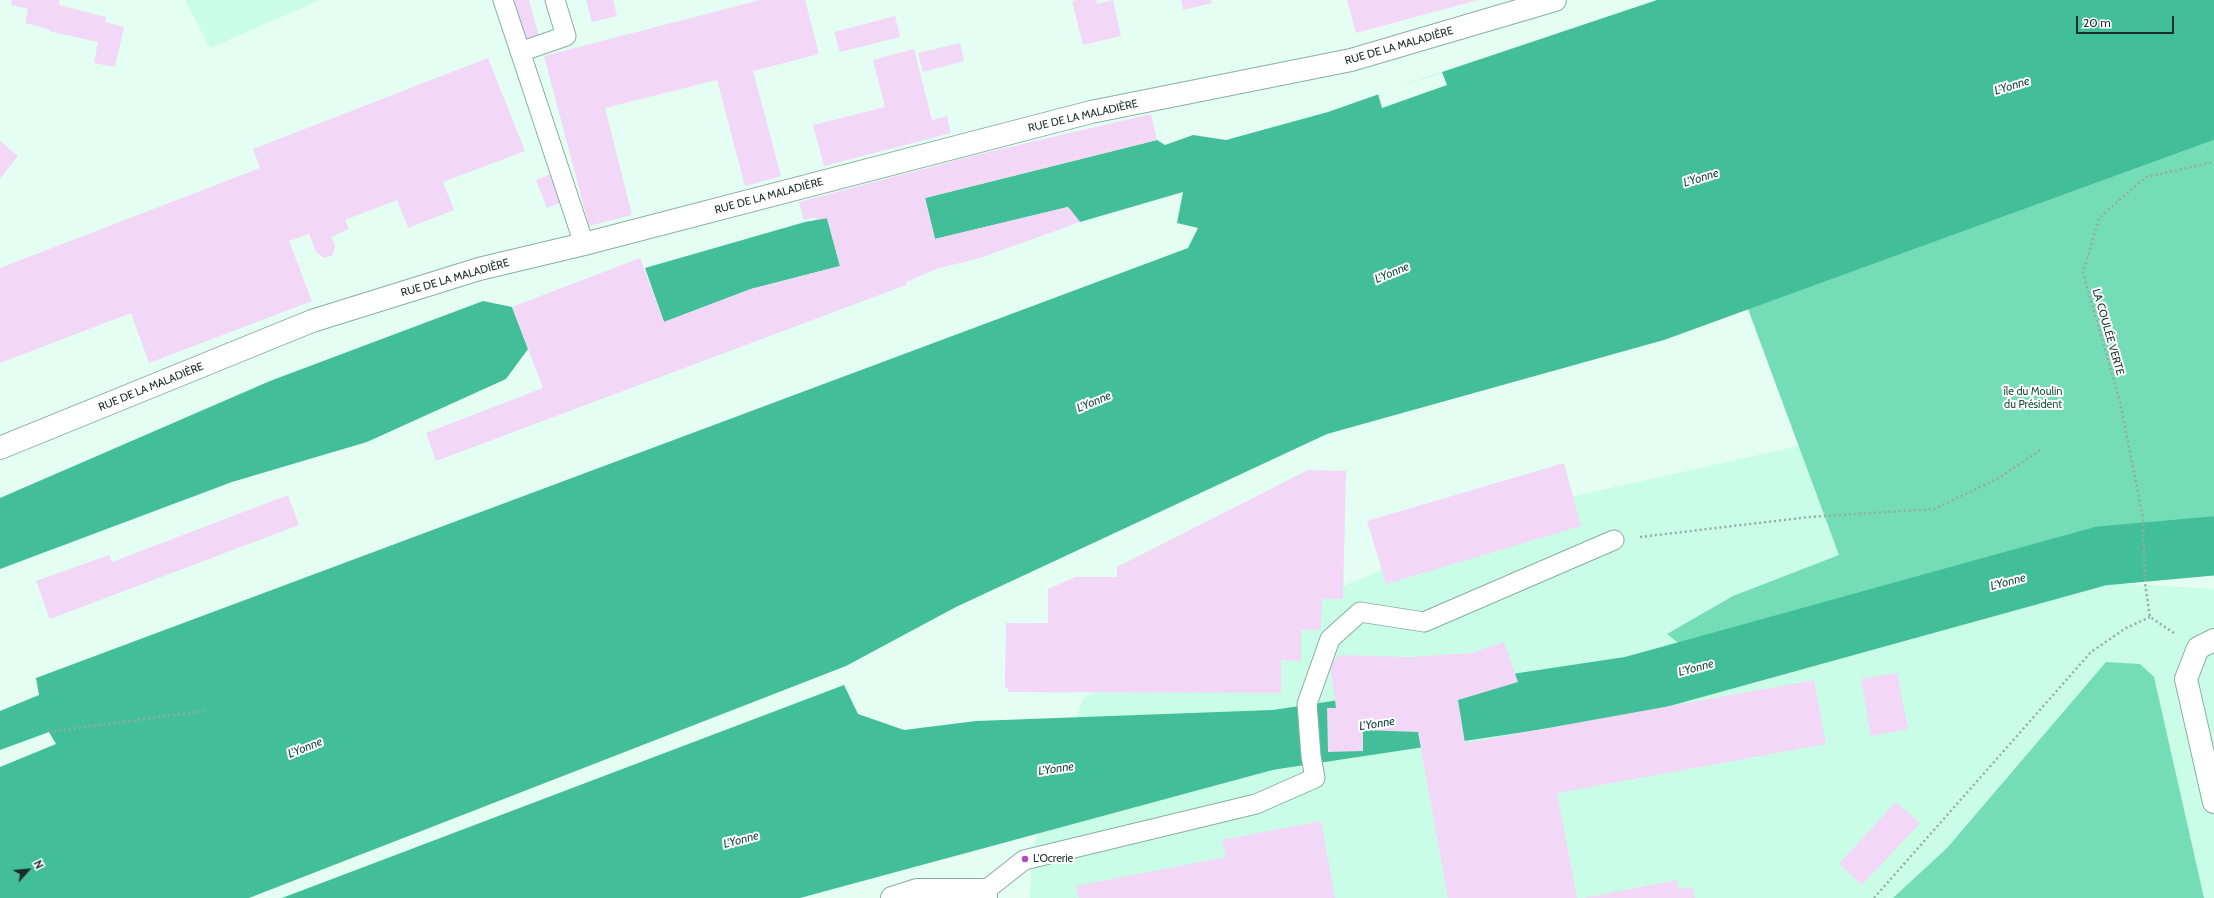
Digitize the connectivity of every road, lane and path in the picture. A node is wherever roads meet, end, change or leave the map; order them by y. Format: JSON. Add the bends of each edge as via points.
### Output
{"nodes":[{"id":1,"x":503,"y":0,"type":"edge"},
{"id":2,"x":555,"y":0,"type":"edge"},
{"id":3,"x":1555,"y":0,"type":"edge"},
{"id":4,"x":520,"y":52,"type":"junction"},
{"id":5,"x":2214,"y":162,"type":"edge"},
{"id":6,"x":584,"y":244,"type":"junction"},
{"id":7,"x":0,"y":448,"type":"edge"},
{"id":8,"x":2042,"y":449,"type":"dead end"},
{"id":9,"x":1614,"y":540,"type":"joint"},
{"id":10,"x":2214,"y":640,"type":"edge"},
{"id":11,"x":204,"y":711,"type":"dead end"},
{"id":12,"x":49,"y":732,"type":"dead end"},
{"id":13,"x":2214,"y":802,"type":"edge"},
{"id":14,"x":986,"y":894,"type":"edge"},
{"id":15,"x":892,"y":898,"type":"edge"},
{"id":16,"x":1874,"y":898,"type":"edge"}],
"edges":[{"from":1,"to":4,"type":"lane"},
{"from":2,"to":4,"type":"lane","via":[[566,36]]},
{"from":3,"to":6,"type":"street","name":"RUE DE LA MALADIÈRE","via":[[1351,60],[1091,112]]},
{"from":4,"to":6,"type":"lane"},
{"from":5,"to":16,"type":"path","name":"LA COULÉE VERTE","via":[[2146,177],[2140,182],[2099,218],[2083,273],[2120,402],[2143,518],[2145,583],[2150,617],[2126,628],[2091,652]]},
{"from":6,"to":7,"type":"street","name":"RUE DE LA MALADIÈRE","via":[[479,269],[312,321]]},
{"from":8,"to":9,"type":"path","via":[[1997,479],[1934,509],[1809,517]]},
{"from":9,"to":14,"type":"lane","via":[[1424,622],[1360,612],[1330,639],[1307,704],[1315,778],[1256,804],[1024,860]]},
{"from":10,"to":13,"type":"street","via":[[2198,648],[2186,679]]},
{"from":11,"to":12,"type":"path"},
{"from":14,"to":15,"type":"street","via":[[917,890]]}]}
